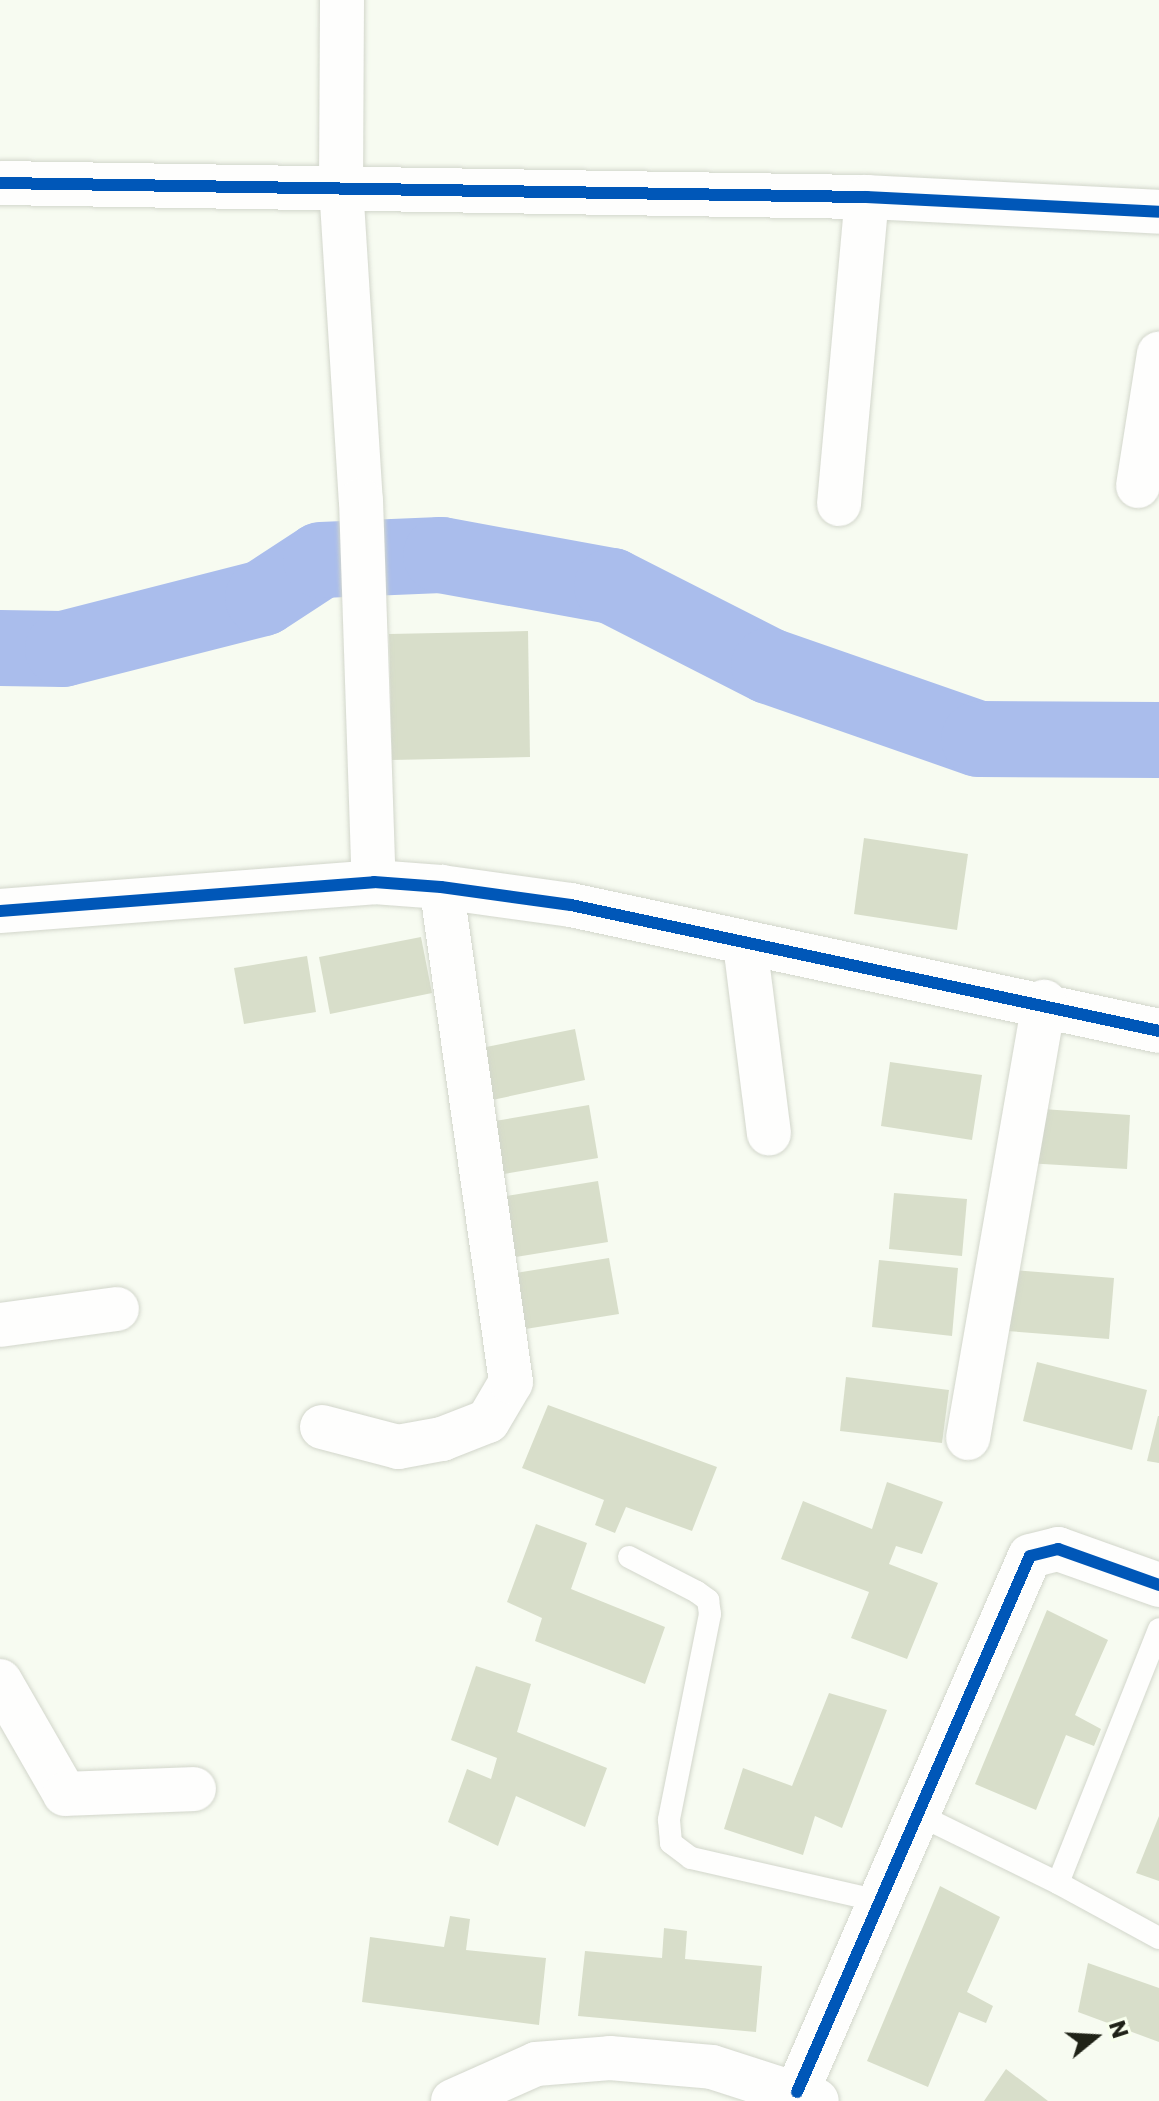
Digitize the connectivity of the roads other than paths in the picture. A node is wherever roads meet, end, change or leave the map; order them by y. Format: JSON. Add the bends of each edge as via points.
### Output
{"nodes":[{"id":1,"x":342,"y":0,"type":"edge"},
{"id":2,"x":0,"y":183,"type":"edge"},
{"id":3,"x":341,"y":186,"type":"junction"},
{"id":4,"x":867,"y":197,"type":"junction"},
{"id":5,"x":1159,"y":212,"type":"edge"},
{"id":6,"x":1159,"y":354,"type":"edge"},
{"id":7,"x":1138,"y":486,"type":"dead end"},
{"id":8,"x":839,"y":504,"type":"dead end"},
{"id":9,"x":374,"y":882,"type":"junction"},
{"id":10,"x":441,"y":887,"type":"junction"},
{"id":11,"x":0,"y":911,"type":"edge"},
{"id":12,"x":745,"y":944,"type":"junction"},
{"id":13,"x":1044,"y":1002,"type":"junction"},
{"id":14,"x":1159,"y":1031,"type":"edge"},
{"id":15,"x":769,"y":1133,"type":"dead end"},
{"id":16,"x":117,"y":1309,"type":"dead end"},
{"id":17,"x":0,"y":1325,"type":"edge"},
{"id":18,"x":322,"y":1427,"type":"dead end"},
{"id":19,"x":968,"y":1438,"type":"dead end"},
{"id":20,"x":629,"y":1557,"type":"dead end"},
{"id":21,"x":1159,"y":1585,"type":"edge"},
{"id":22,"x":1159,"y":1629,"type":"edge"},
{"id":23,"x":0,"y":1681,"type":"edge"},
{"id":24,"x":194,"y":1789,"type":"dead end"},
{"id":25,"x":917,"y":1814,"type":"junction"},
{"id":26,"x":1058,"y":1883,"type":"junction"},
{"id":27,"x":878,"y":1901,"type":"junction"},
{"id":28,"x":1159,"y":1938,"type":"edge"},
{"id":29,"x":807,"y":2097,"type":"edge"},
{"id":30,"x":453,"y":2101,"type":"edge"}],
"edges":[{"from":1,"to":3,"type":"street"},
{"from":2,"to":3,"type":"street"},
{"from":3,"to":4,"type":"street"},
{"from":3,"to":9,"type":"street","via":[[361,500]]},
{"from":4,"to":5,"type":"street"},
{"from":4,"to":8,"type":"street"},
{"from":6,"to":7,"type":"street"},
{"from":9,"to":10,"type":"street"},
{"from":9,"to":11,"type":"street"},
{"from":10,"to":12,"type":"street","via":[[571,905]]},
{"from":10,"to":18,"type":"street","via":[[511,1382],[488,1421],[442,1439],[398,1447]]},
{"from":12,"to":13,"type":"street"},
{"from":12,"to":15,"type":"street"},
{"from":13,"to":14,"type":"street"},
{"from":13,"to":19,"type":"street"},
{"from":16,"to":17,"type":"street"},
{"from":20,"to":27,"type":"lane","via":[[708,1600],[710,1614],[669,1820],[671,1843],[691,1858]]},
{"from":21,"to":25,"type":"street","via":[[1058,1549],[1030,1556]]},
{"from":22,"to":26,"type":"lane"},
{"from":23,"to":24,"type":"street","via":[[65,1794]]},
{"from":25,"to":26,"type":"lane"},
{"from":25,"to":27,"type":"street"},
{"from":26,"to":28,"type":"lane"},
{"from":27,"to":29,"type":"street"},
{"from":29,"to":30,"type":"street","via":[[712,2067],[610,2058],[536,2064]]}]}
